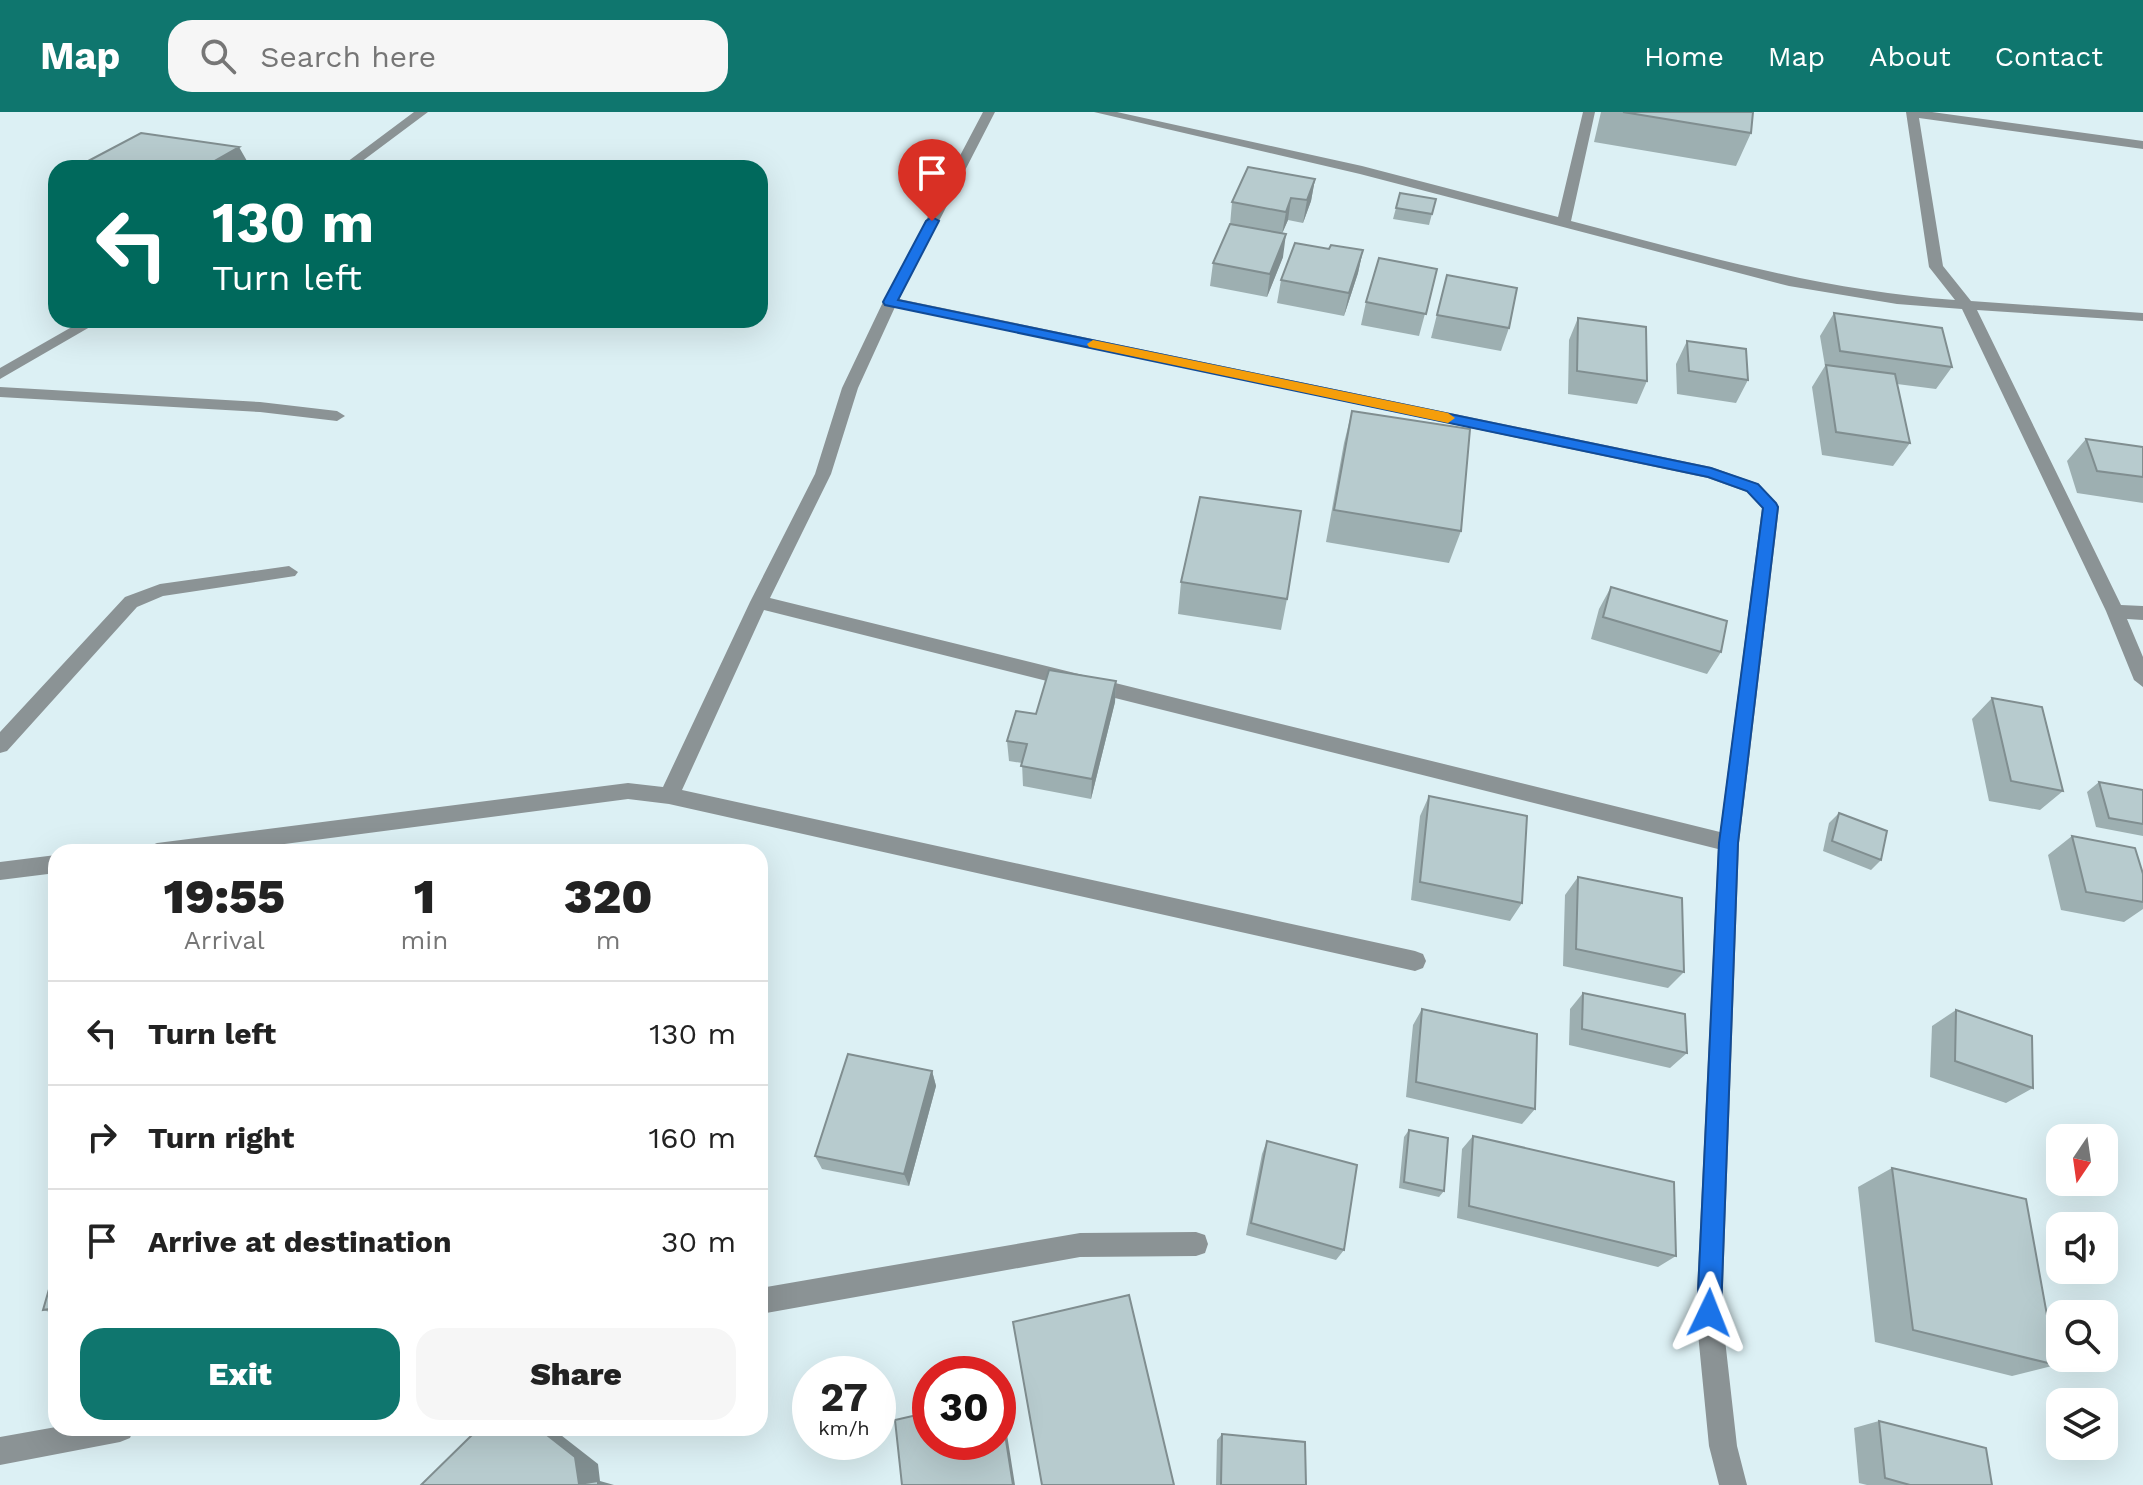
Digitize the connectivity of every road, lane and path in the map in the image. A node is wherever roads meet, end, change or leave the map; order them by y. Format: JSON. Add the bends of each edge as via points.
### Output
{"nodes":[{"id":1,"x":422,"y":112,"type":"edge"},
{"id":2,"x":989,"y":112,"type":"edge"},
{"id":3,"x":1100,"y":112,"type":"edge"},
{"id":4,"x":1589,"y":112,"type":"edge"},
{"id":5,"x":1912,"y":112,"type":"edge"},
{"id":6,"x":2143,"y":145,"type":"edge"},
{"id":7,"x":356,"y":160,"type":"edge"},
{"id":8,"x":1563,"y":225,"type":"junction"},
{"id":9,"x":890,"y":302,"type":"junction"},
{"id":10,"x":1967,"y":305,"type":"junction"},
{"id":11,"x":2143,"y":317,"type":"edge"},
{"id":12,"x":81,"y":328,"type":"edge"},
{"id":13,"x":0,"y":374,"type":"edge"},
{"id":14,"x":0,"y":392,"type":"edge"},
{"id":15,"x":337,"y":416,"type":"dead end"},
{"id":16,"x":289,"y":572,"type":"dead end"},
{"id":17,"x":759,"y":602,"type":"junction"},
{"id":18,"x":2115,"y":611,"type":"junction"},
{"id":19,"x":2143,"y":613,"type":"edge"},
{"id":20,"x":2143,"y":680,"type":"edge"},
{"id":21,"x":0,"y":745,"type":"edge"},
{"id":22,"x":669,"y":796,"type":"junction"},
{"id":23,"x":1729,"y":843,"type":"junction"},
{"id":24,"x":219,"y":844,"type":"edge"},
{"id":25,"x":48,"y":865,"type":"edge"},
{"id":26,"x":0,"y":871,"type":"edge"},
{"id":27,"x":1415,"y":961,"type":"dead end"},
{"id":28,"x":1196,"y":1244,"type":"dead end"},
{"id":29,"x":768,"y":1300,"type":"edge"},
{"id":30,"x":78,"y":1436,"type":"edge"},
{"id":31,"x":0,"y":1451,"type":"edge"},
{"id":32,"x":1733,"y":1485,"type":"edge"}],
"edges":[{"from":1,"to":7,"type":"street"},
{"from":2,"to":9,"type":"street"},
{"from":3,"to":8,"type":"street","via":[[1362,170]]},
{"from":4,"to":8,"type":"street"},
{"from":5,"to":6,"type":"street"},
{"from":5,"to":10,"type":"street","via":[[1936,267]]},
{"from":8,"to":10,"type":"street","via":[[1789,282],[1897,300]]},
{"from":9,"to":17,"type":"street","via":[[850,388],[823,474]]},
{"from":9,"to":23,"type":"street","via":[[1711,473],[1753,488],[1771,507]]},
{"from":10,"to":11,"type":"street"},
{"from":10,"to":18,"type":"street"},
{"from":12,"to":13,"type":"street"},
{"from":14,"to":15,"type":"street"},
{"from":16,"to":21,"type":"street","via":[[160,590],[131,602]]},
{"from":17,"to":22,"type":"street"},
{"from":17,"to":23,"type":"street"},
{"from":18,"to":19,"type":"street"},
{"from":18,"to":20,"type":"street"},
{"from":22,"to":24,"type":"street","via":[[628,791]]},
{"from":22,"to":27,"type":"street"},
{"from":23,"to":32,"type":"street","via":[[1709,1313],[1723,1446]]},
{"from":25,"to":26,"type":"street"},
{"from":28,"to":29,"type":"street","via":[[1080,1245]]},
{"from":30,"to":31,"type":"street"}]}
